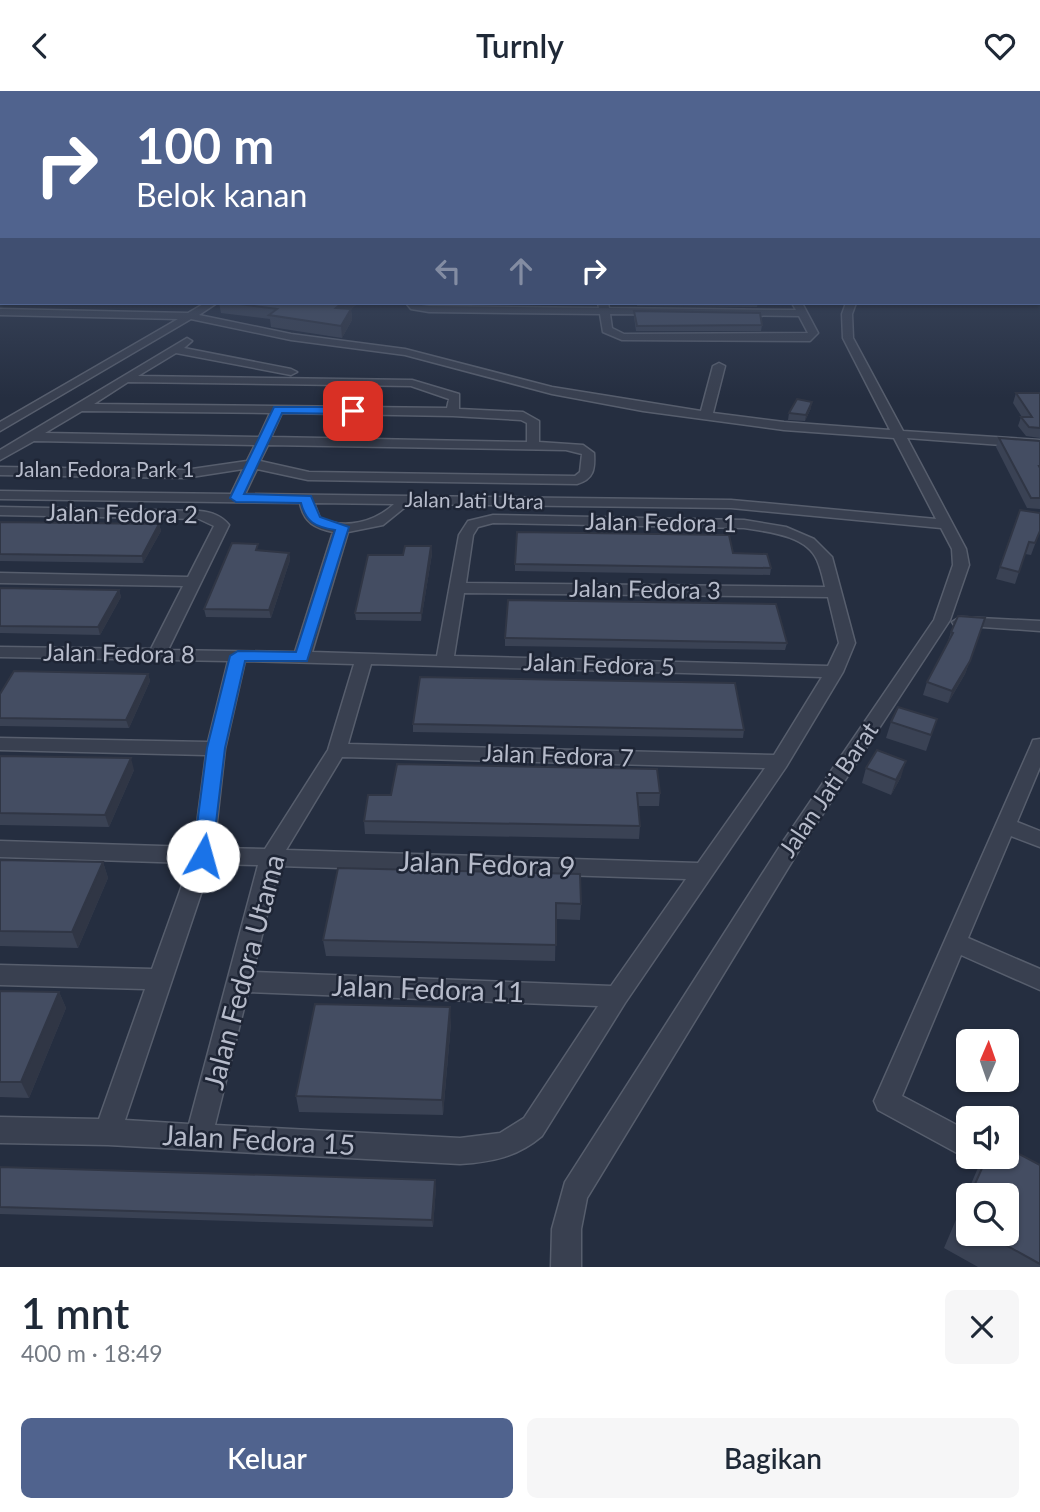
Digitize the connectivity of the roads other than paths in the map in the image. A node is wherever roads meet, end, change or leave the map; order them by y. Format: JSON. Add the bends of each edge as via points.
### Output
{"nodes":[{"id":1,"x":164,"y":305,"type":"edge"},
{"id":2,"x":208,"y":305,"type":"edge"},
{"id":3,"x":415,"y":305,"type":"edge"},
{"id":4,"x":850,"y":305,"type":"edge"},
{"id":5,"x":604,"y":307,"type":"edge"},
{"id":6,"x":800,"y":308,"type":"edge"},
{"id":7,"x":0,"y":312,"type":"edge"},
{"id":8,"x":155,"y":315,"type":"junction"},
{"id":9,"x":189,"y":316,"type":"junction"},
{"id":10,"x":187,"y":341,"type":"dead end"},
{"id":11,"x":174,"y":349,"type":"junction"},
{"id":12,"x":719,"y":366,"type":"dead end"},
{"id":13,"x":125,"y":379,"type":"junction"},
{"id":14,"x":367,"y":383,"type":"junction"},
{"id":15,"x":80,"y":407,"type":"junction"},
{"id":16,"x":278,"y":410,"type":"junction"},
{"id":17,"x":453,"y":412,"type":"junction"},
{"id":18,"x":706,"y":416,"type":"junction"},
{"id":19,"x":0,"y":427,"type":"edge"},
{"id":20,"x":898,"y":436,"type":"junction"},
{"id":21,"x":31,"y":437,"type":"junction"},
{"id":22,"x":263,"y":440,"type":"junction"},
{"id":23,"x":533,"y":444,"type":"junction"},
{"id":24,"x":1040,"y":444,"type":"edge"},
{"id":25,"x":0,"y":456,"type":"edge"},
{"id":26,"x":253,"y":464,"type":"junction"},
{"id":27,"x":0,"y":471,"type":"edge"},
{"id":28,"x":0,"y":495,"type":"edge"},
{"id":29,"x":236,"y":498,"type":"junction"},
{"id":30,"x":306,"y":499,"type":"junction"},
{"id":31,"x":404,"y":501,"type":"junction"},
{"id":32,"x":0,"y":512,"type":"edge"},
{"id":33,"x":947,"y":524,"type":"junction"},
{"id":34,"x":342,"y":527,"type":"junction"},
{"id":35,"x":0,"y":578,"type":"edge"},
{"id":36,"x":194,"y":582,"type":"junction"},
{"id":37,"x":457,"y":588,"type":"junction"},
{"id":38,"x":834,"y":592,"type":"junction"},
{"id":39,"x":942,"y":620,"type":"junction"},
{"id":40,"x":1040,"y":626,"type":"edge"},
{"id":41,"x":0,"y":652,"type":"edge"},
{"id":42,"x":157,"y":655,"type":"junction"},
{"id":43,"x":238,"y":656,"type":"junction"},
{"id":44,"x":302,"y":657,"type":"junction"},
{"id":45,"x":364,"y":659,"type":"junction"},
{"id":46,"x":445,"y":661,"type":"junction"},
{"id":47,"x":834,"y":672,"type":"junction"},
{"id":48,"x":0,"y":744,"type":"edge"},
{"id":49,"x":1040,"y":745,"type":"edge"},
{"id":50,"x":216,"y":748,"type":"junction"},
{"id":51,"x":337,"y":750,"type":"junction"},
{"id":52,"x":779,"y":762,"type":"junction"},
{"id":53,"x":1006,"y":826,"type":"junction"},
{"id":54,"x":1040,"y":839,"type":"edge"},
{"id":55,"x":0,"y":849,"type":"edge"},
{"id":56,"x":203,"y":856,"type":"junction"},
{"id":57,"x":271,"y":857,"type":"junction"},
{"id":58,"x":703,"y":871,"type":"junction"},
{"id":59,"x":956,"y":943,"type":"junction"},
{"id":60,"x":0,"y":975,"type":"edge"},
{"id":61,"x":160,"y":979,"type":"junction"},
{"id":62,"x":1040,"y":980,"type":"edge"},
{"id":63,"x":239,"y":982,"type":"junction"},
{"id":64,"x":617,"y":996,"type":"junction"},
{"id":65,"x":0,"y":1130,"type":"edge"},
{"id":66,"x":108,"y":1132,"type":"junction"},
{"id":67,"x":199,"y":1136,"type":"junction"},
{"id":68,"x":956,"y":1139,"type":"edge"},
{"id":69,"x":516,"y":1142,"type":"joint"},
{"id":70,"x":566,"y":1267,"type":"edge"}],
"edges":[{"from":1,"to":8,"type":"street"},
{"from":2,"to":9,"type":"street"},
{"from":3,"to":5,"type":"street"},
{"from":4,"to":20,"type":"street","name":"Jalan Jati Barat","via":[[848,338]]},
{"from":5,"to":6,"type":"street"},
{"from":5,"to":6,"type":"street","via":[[607,330],[622,337],[810,338],[813,333]]},
{"from":7,"to":8,"type":"street"},
{"from":8,"to":9,"type":"street"},
{"from":9,"to":18,"type":"street","via":[[291,337],[405,352],[578,395]]},
{"from":9,"to":19,"type":"street"},
{"from":10,"to":11,"type":"street"},
{"from":11,"to":13,"type":"street"},
{"from":11,"to":14,"type":"street"},
{"from":12,"to":18,"type":"street"},
{"from":13,"to":14,"type":"street"},
{"from":13,"to":15,"type":"street"},
{"from":14,"to":17,"type":"street","via":[[412,383],[455,397]]},
{"from":15,"to":16,"type":"street"},
{"from":15,"to":21,"type":"street"},
{"from":16,"to":17,"type":"street"},
{"from":16,"to":22,"type":"street"},
{"from":17,"to":23,"type":"street","via":[[523,416],[533,421]]},
{"from":18,"to":20,"type":"street"},
{"from":20,"to":24,"type":"street"},
{"from":20,"to":33,"type":"street","name":"Jalan Jati Barat"},
{"from":21,"to":22,"type":"street"},
{"from":21,"to":25,"type":"street"},
{"from":22,"to":23,"type":"street"},
{"from":22,"to":26,"type":"street"},
{"from":23,"to":26,"type":"street","name":"Jalan Fedora Park 1","via":[[583,449],[588,453],[589,472],[577,480],[308,476]]},
{"from":26,"to":27,"type":"street","name":"Jalan Fedora Park 1","via":[[185,474]]},
{"from":26,"to":29,"type":"street"},
{"from":28,"to":29,"type":"street","name":"Jalan Jati Utara"},
{"from":29,"to":30,"type":"street","name":"Jalan Jati Utara"},
{"from":30,"to":31,"type":"street","name":"Jalan Jati Utara"},
{"from":30,"to":34,"type":"street","via":[[315,520]]},
{"from":31,"to":33,"type":"street","name":"Jalan Jati Utara","via":[[731,504]]},
{"from":31,"to":34,"type":"street","via":[[378,522]]},
{"from":32,"to":36,"type":"street","name":"Jalan Fedora 2","via":[[209,516],[222,525]]},
{"from":33,"to":39,"type":"street","name":"Jalan Jati Barat","via":[[961,565]]},
{"from":34,"to":44,"type":"street"},
{"from":35,"to":36,"type":"street"},
{"from":36,"to":42,"type":"street","name":"Jalan Fedora 2"},
{"from":37,"to":38,"type":"street","name":"Jalan Fedora 3"},
{"from":37,"to":38,"type":"street","name":"Jalan Fedora 1","via":[[466,535],[473,524],[484,520],[744,524],[781,530],[809,542],[824,557]]},
{"from":37,"to":46,"type":"street","name":"Jalan Fedora 1"},
{"from":38,"to":47,"type":"street","name":"Jalan Fedora 1","via":[[847,643]]},
{"from":39,"to":40,"type":"street"},
{"from":39,"to":70,"type":"street","name":"Jalan Jati Barat","via":[[789,849],[575,1192],[567,1216]]},
{"from":41,"to":42,"type":"street","name":"Jalan Fedora 8"},
{"from":42,"to":43,"type":"street","name":"Jalan Fedora 8"},
{"from":43,"to":44,"type":"street","name":"Jalan Fedora 8"},
{"from":43,"to":50,"type":"street"},
{"from":44,"to":45,"type":"street","name":"Jalan Fedora 5"},
{"from":45,"to":46,"type":"street","name":"Jalan Fedora 5"},
{"from":45,"to":51,"type":"street","name":"Jalan Fedora Utama"},
{"from":46,"to":47,"type":"street","name":"Jalan Fedora 5"},
{"from":47,"to":52,"type":"street","name":"Jalan Fedora 1"},
{"from":48,"to":50,"type":"street"},
{"from":49,"to":53,"type":"street"},
{"from":50,"to":56,"type":"street"},
{"from":51,"to":52,"type":"street","name":"Jalan Fedora 7"},
{"from":51,"to":57,"type":"street","name":"Jalan Fedora Utama"},
{"from":52,"to":58,"type":"street","name":"Jalan Fedora 1"},
{"from":53,"to":54,"type":"street"},
{"from":53,"to":59,"type":"street"},
{"from":55,"to":56,"type":"street","name":"Jalan Fedora 9"},
{"from":56,"to":57,"type":"street","name":"Jalan Fedora 9"},
{"from":56,"to":61,"type":"street"},
{"from":57,"to":58,"type":"street","name":"Jalan Fedora 9"},
{"from":57,"to":63,"type":"street","name":"Jalan Fedora Utama"},
{"from":58,"to":64,"type":"street","name":"Jalan Fedora 1"},
{"from":59,"to":62,"type":"street"},
{"from":59,"to":68,"type":"street","via":[[887,1101]]},
{"from":60,"to":61,"type":"street"},
{"from":61,"to":66,"type":"street"},
{"from":63,"to":64,"type":"street","name":"Jalan Fedora 11"},
{"from":63,"to":67,"type":"street","name":"Jalan Fedora Utama"},
{"from":64,"to":69,"type":"street","name":"Jalan Fedora 1","via":[[533,1127]]},
{"from":65,"to":66,"type":"street","name":"Jalan Fedora 15"},
{"from":66,"to":67,"type":"street","name":"Jalan Fedora 15"},
{"from":67,"to":69,"type":"street","name":"Jalan Fedora 15","via":[[460,1151]]}]}
